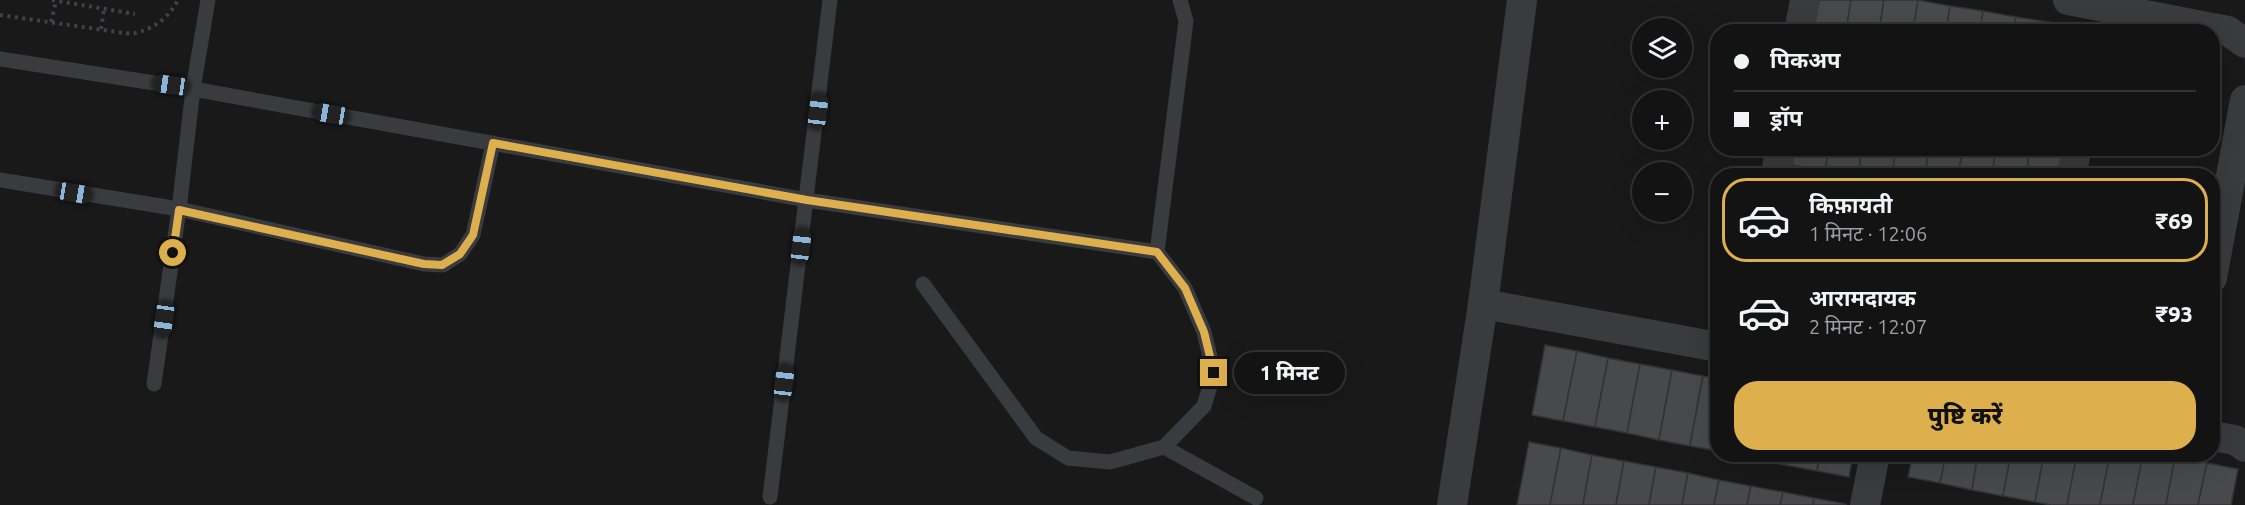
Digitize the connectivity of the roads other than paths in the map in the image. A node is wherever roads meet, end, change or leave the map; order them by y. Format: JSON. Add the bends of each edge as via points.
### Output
{"nodes":[{"id":1,"x":208,"y":0,"type":"edge"},
{"id":2,"x":830,"y":0,"type":"edge"},
{"id":3,"x":1180,"y":0,"type":"edge"},
{"id":4,"x":1522,"y":0,"type":"edge"},
{"id":5,"x":1805,"y":0,"type":"edge"},
{"id":6,"x":2068,"y":0,"type":"edge"},
{"id":7,"x":2099,"y":19,"type":"edge"},
{"id":8,"x":1800,"y":24,"type":"edge"},
{"id":9,"x":2153,"y":24,"type":"edge"},
{"id":10,"x":2220,"y":30,"type":"edge"},
{"id":11,"x":2245,"y":43,"type":"edge"},
{"id":12,"x":0,"y":59,"type":"edge"},
{"id":13,"x":193,"y":89,"type":"junction"},
{"id":14,"x":2245,"y":100,"type":"edge"},
{"id":15,"x":493,"y":143,"type":"junction"},
{"id":16,"x":0,"y":180,"type":"edge"},
{"id":17,"x":807,"y":200,"type":"junction"},
{"id":18,"x":179,"y":210,"type":"junction"},
{"id":19,"x":2220,"y":235,"type":"edge"},
{"id":20,"x":1157,"y":252,"type":"junction"},
{"id":21,"x":922,"y":284,"type":"dead end"},
{"id":22,"x":1483,"y":304,"type":"junction"},
{"id":23,"x":1710,"y":346,"type":"edge"},
{"id":24,"x":154,"y":384,"type":"dead end"},
{"id":25,"x":2220,"y":437,"type":"edge"},
{"id":26,"x":1164,"y":447,"type":"junction"},
{"id":27,"x":2245,"y":447,"type":"edge"},
{"id":28,"x":1873,"y":462,"type":"edge"},
{"id":29,"x":770,"y":496,"type":"dead end"},
{"id":30,"x":1256,"y":498,"type":"dead end"},
{"id":31,"x":1452,"y":505,"type":"edge"},
{"id":32,"x":1865,"y":505,"type":"edge"}],
"edges":[{"from":1,"to":13,"type":"lane"},
{"from":2,"to":17,"type":"lane"},
{"from":3,"to":20,"type":"lane","via":[[1186,21]]},
{"from":4,"to":22,"type":"street"},
{"from":5,"to":8,"type":"street"},
{"from":6,"to":7,"type":"street"},
{"from":7,"to":9,"type":"street"},
{"from":10,"to":11,"type":"street"},
{"from":12,"to":13,"type":"lane"},
{"from":13,"to":15,"type":"lane"},
{"from":13,"to":18,"type":"lane"},
{"from":14,"to":19,"type":"street"},
{"from":15,"to":17,"type":"lane"},
{"from":15,"to":18,"type":"lane","via":[[473,235],[460,254],[442,265]]},
{"from":16,"to":18,"type":"lane"},
{"from":17,"to":20,"type":"lane"},
{"from":17,"to":29,"type":"lane"},
{"from":18,"to":24,"type":"lane"},
{"from":20,"to":26,"type":"lane","via":[[1185,288],[1204,332],[1214,373],[1204,406]]},
{"from":21,"to":26,"type":"lane","via":[[1036,438],[1068,458],[1110,462]]},
{"from":22,"to":23,"type":"street"},
{"from":22,"to":31,"type":"street"},
{"from":25,"to":27,"type":"street"},
{"from":26,"to":30,"type":"lane"},
{"from":28,"to":32,"type":"street"}]}
